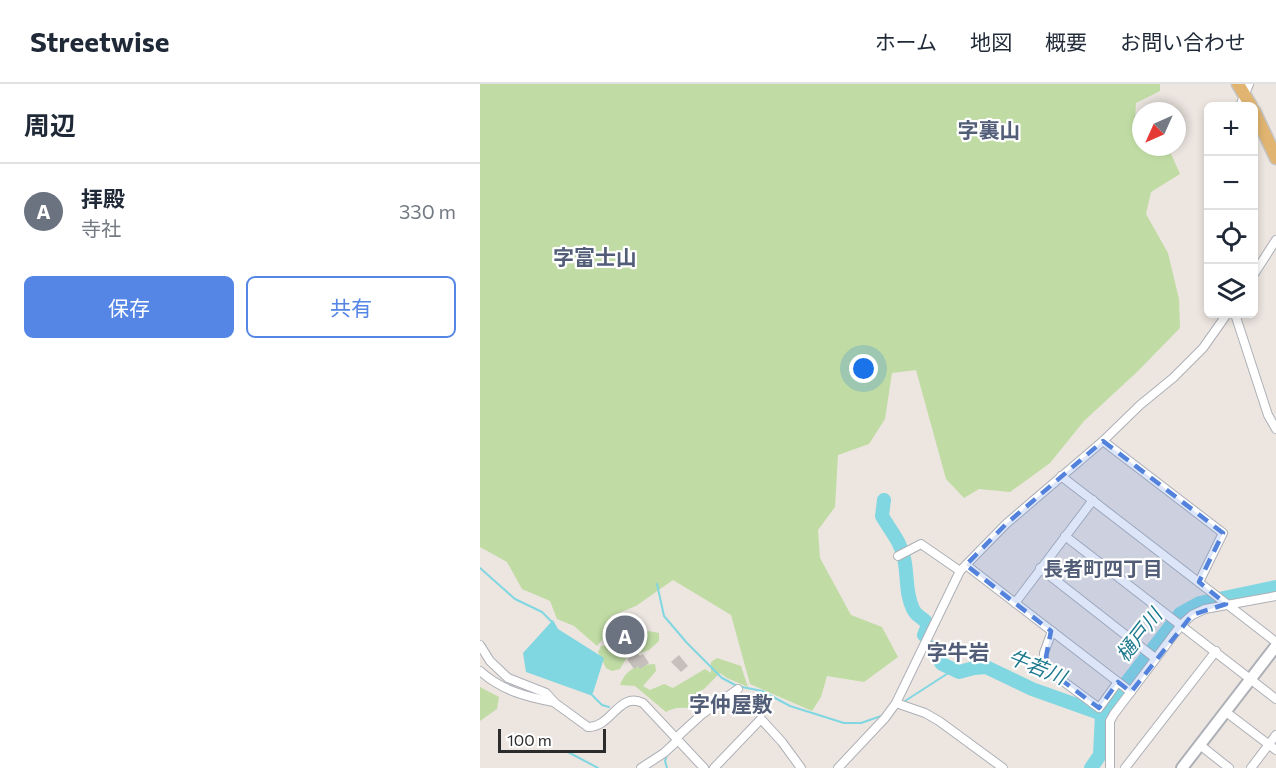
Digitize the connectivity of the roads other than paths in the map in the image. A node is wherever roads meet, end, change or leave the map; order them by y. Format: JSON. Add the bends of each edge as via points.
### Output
{"nodes":[{"id":1,"x":1244,"y":87,"type":"edge"},
{"id":2,"x":1241,"y":102,"type":"edge"},
{"id":3,"x":1250,"y":102,"type":"edge"},
{"id":4,"x":1258,"y":120,"type":"edge"},
{"id":5,"x":1276,"y":158,"type":"edge"},
{"id":6,"x":1276,"y":240,"type":"edge"},
{"id":7,"x":1258,"y":268,"type":"edge"},
{"id":8,"x":1224,"y":318,"type":"edge"},
{"id":9,"x":1235,"y":318,"type":"edge"},
{"id":10,"x":1276,"y":429,"type":"edge"},
{"id":11,"x":1103,"y":441,"type":"junction"},
{"id":12,"x":1061,"y":476,"type":"junction"},
{"id":13,"x":1093,"y":500,"type":"junction"},
{"id":14,"x":1065,"y":536,"type":"junction"},
{"id":15,"x":898,"y":556,"type":"dead end"},
{"id":16,"x":963,"y":568,"type":"junction"},
{"id":17,"x":1040,"y":568,"type":"junction"},
{"id":18,"x":1199,"y":582,"type":"junction"},
{"id":19,"x":1276,"y":596,"type":"edge"},
{"id":20,"x":1015,"y":603,"type":"junction"},
{"id":21,"x":1226,"y":604,"type":"junction"},
{"id":22,"x":1181,"y":625,"type":"junction"},
{"id":23,"x":1052,"y":632,"type":"junction"},
{"id":24,"x":1276,"y":642,"type":"edge"},
{"id":25,"x":480,"y":645,"type":"edge"},
{"id":26,"x":1276,"y":646,"type":"edge"},
{"id":27,"x":1216,"y":651,"type":"junction"},
{"id":28,"x":1155,"y":658,"type":"junction"},
{"id":29,"x":480,"y":671,"type":"edge"},
{"id":30,"x":1251,"y":679,"type":"junction"},
{"id":31,"x":1119,"y":683,"type":"junction"},
{"id":32,"x":738,"y":689,"type":"dead end"},
{"id":33,"x":1131,"y":692,"type":"junction"},
{"id":34,"x":1276,"y":699,"type":"edge"},
{"id":35,"x":554,"y":702,"type":"junction"},
{"id":36,"x":896,"y":703,"type":"junction"},
{"id":37,"x":1226,"y":712,"type":"junction"},
{"id":38,"x":1276,"y":735,"type":"edge"},
{"id":39,"x":677,"y":739,"type":"junction"},
{"id":40,"x":1200,"y":745,"type":"junction"},
{"id":41,"x":1269,"y":745,"type":"junction"},
{"id":42,"x":1276,"y":750,"type":"edge"},
{"id":43,"x":641,"y":768,"type":"edge"},
{"id":44,"x":704,"y":768,"type":"edge"},
{"id":45,"x":714,"y":768,"type":"edge"},
{"id":46,"x":801,"y":768,"type":"edge"},
{"id":47,"x":838,"y":768,"type":"edge"},
{"id":48,"x":1003,"y":768,"type":"edge"},
{"id":49,"x":1110,"y":768,"type":"edge"},
{"id":50,"x":1125,"y":768,"type":"edge"},
{"id":51,"x":1182,"y":768,"type":"edge"},
{"id":52,"x":1229,"y":768,"type":"edge"},
{"id":53,"x":1251,"y":768,"type":"edge"}],
"edges":[{"from":1,"to":2,"type":"street"},
{"from":1,"to":3,"type":"main road"},
{"from":4,"to":5,"type":"main road"},
{"from":6,"to":7,"type":"street"},
{"from":8,"to":11,"type":"street","via":[[1203,348]]},
{"from":9,"to":10,"type":"street"},
{"from":11,"to":12,"type":"street"},
{"from":11,"to":18,"type":"street","via":[[1223,533]]},
{"from":12,"to":13,"type":"street"},
{"from":12,"to":16,"type":"street"},
{"from":13,"to":14,"type":"street"},
{"from":13,"to":18,"type":"street"},
{"from":14,"to":17,"type":"street"},
{"from":14,"to":22,"type":"street"},
{"from":15,"to":16,"type":"street","via":[[921,544]]},
{"from":16,"to":20,"type":"street"},
{"from":16,"to":36,"type":"street"},
{"from":17,"to":20,"type":"street"},
{"from":17,"to":28,"type":"street"},
{"from":18,"to":21,"type":"street"},
{"from":19,"to":21,"type":"street"},
{"from":20,"to":23,"type":"street"},
{"from":21,"to":22,"type":"street","via":[[1192,615]]},
{"from":21,"to":24,"type":"street"},
{"from":22,"to":27,"type":"street"},
{"from":22,"to":28,"type":"street"},
{"from":23,"to":31,"type":"street"},
{"from":23,"to":31,"type":"street","via":[[1044,653],[1044,667],[1099,708]]},
{"from":25,"to":35,"type":"street","via":[[508,678],[546,693]]},
{"from":26,"to":30,"type":"street"},
{"from":27,"to":30,"type":"street"},
{"from":27,"to":50,"type":"street"},
{"from":28,"to":33,"type":"street"},
{"from":29,"to":35,"type":"street","via":[[507,690]]},
{"from":30,"to":34,"type":"street"},
{"from":30,"to":37,"type":"street"},
{"from":31,"to":33,"type":"street"},
{"from":32,"to":39,"type":"street","via":[[701,715]]},
{"from":33,"to":49,"type":"street","via":[[1110,721]]},
{"from":35,"to":39,"type":"street","via":[[592,728],[600,726],[626,702],[636,700]]},
{"from":36,"to":47,"type":"street"},
{"from":36,"to":48,"type":"street","via":[[939,721]]},
{"from":37,"to":40,"type":"street"},
{"from":37,"to":41,"type":"street"},
{"from":38,"to":41,"type":"street"},
{"from":39,"to":43,"type":"street"},
{"from":39,"to":44,"type":"street"},
{"from":40,"to":51,"type":"street"},
{"from":40,"to":52,"type":"street"},
{"from":41,"to":42,"type":"street"},
{"from":41,"to":53,"type":"street"},
{"from":45,"to":46,"type":"street","via":[[761,719]]}]}
